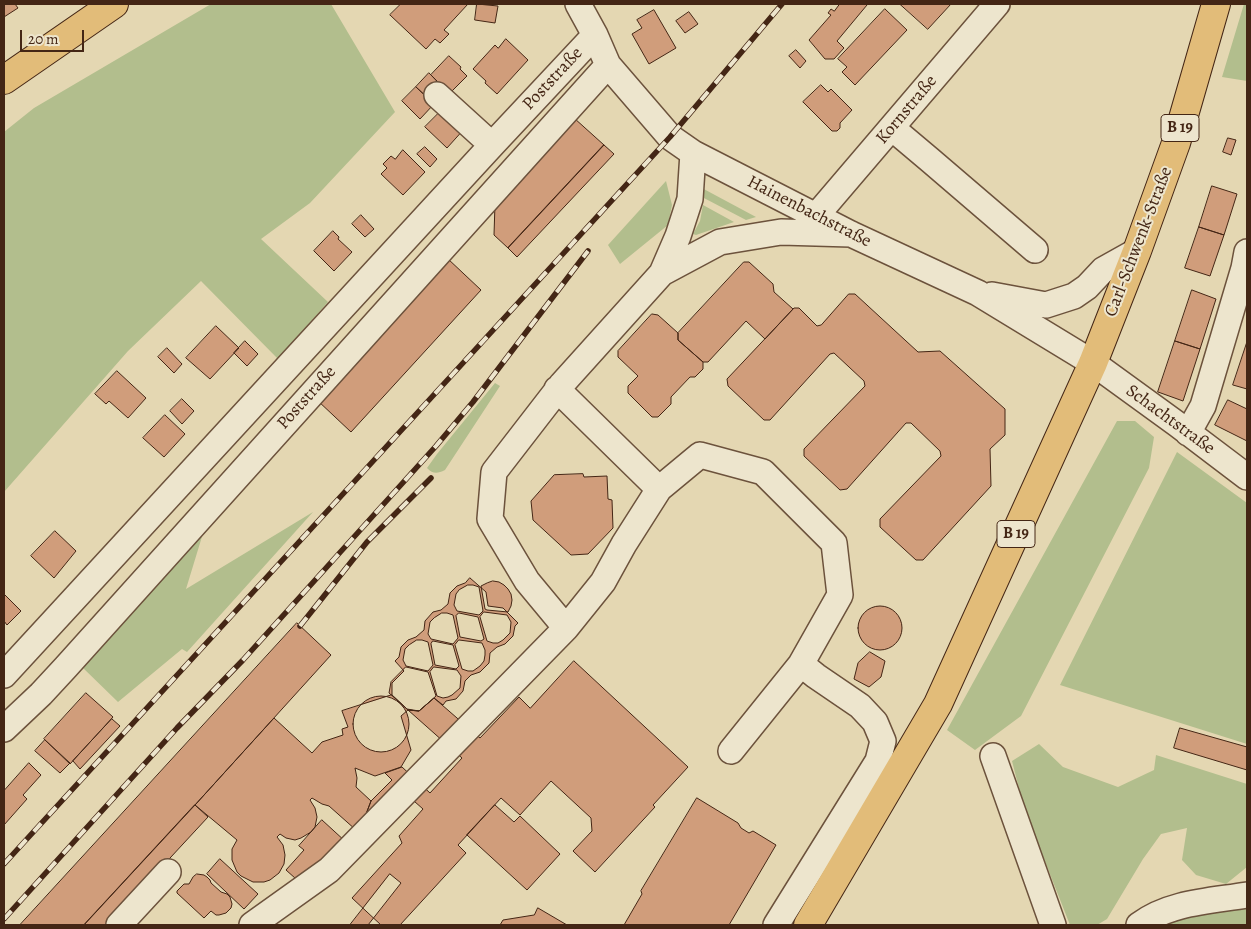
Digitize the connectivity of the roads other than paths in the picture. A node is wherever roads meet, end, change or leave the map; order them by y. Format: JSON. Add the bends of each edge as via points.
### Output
{"nodes":[{"id":1,"x":114,"y":4,"type":"edge"},
{"id":2,"x":578,"y":4,"type":"edge"},
{"id":3,"x":997,"y":4,"type":"edge"},
{"id":4,"x":1216,"y":4,"type":"edge"},
{"id":5,"x":595,"y":34,"type":"junction"},
{"id":6,"x":608,"y":65,"type":"junction"},
{"id":7,"x":4,"y":80,"type":"edge"},
{"id":8,"x":437,"y":95,"type":"dead end"},
{"id":9,"x":892,"y":128,"type":"junction"},
{"id":10,"x":492,"y":145,"type":"junction"},
{"id":11,"x":693,"y":153,"type":"junction"},
{"id":12,"x":816,"y":216,"type":"junction"},
{"id":13,"x":851,"y":234,"type":"junction"},
{"id":14,"x":1035,"y":250,"type":"dead end"},
{"id":15,"x":1137,"y":250,"type":"junction"},
{"id":16,"x":1247,"y":252,"type":"edge"},
{"id":17,"x":662,"y":273,"type":"junction"},
{"id":18,"x":978,"y":293,"type":"junction"},
{"id":19,"x":1093,"y":363,"type":"junction"},
{"id":20,"x":558,"y":389,"type":"junction"},
{"id":21,"x":1188,"y":433,"type":"junction"},
{"id":22,"x":1247,"y":477,"type":"edge"},
{"id":23,"x":659,"y":489,"type":"junction"},
{"id":24,"x":566,"y":628,"type":"junction"},
{"id":25,"x":801,"y":664,"type":"junction"},
{"id":26,"x":4,"y":675,"type":"edge"},
{"id":27,"x":4,"y":729,"type":"edge"},
{"id":28,"x":731,"y":751,"type":"dead end"},
{"id":29,"x":993,"y":756,"type":"dead end"},
{"id":30,"x":168,"y":872,"type":"dead end"},
{"id":31,"x":1247,"y":895,"type":"edge"},
{"id":32,"x":119,"y":925,"type":"edge"},
{"id":33,"x":252,"y":925,"type":"edge"},
{"id":34,"x":776,"y":925,"type":"edge"},
{"id":35,"x":808,"y":925,"type":"edge"},
{"id":36,"x":1053,"y":925,"type":"edge"},
{"id":37,"x":1140,"y":925,"type":"edge"}],
"edges":[{"from":1,"to":7,"type":"main road"},
{"from":2,"to":5,"type":"street","name":"Hainenbachstraße"},
{"from":3,"to":9,"type":"street","name":"Kornstraße"},
{"from":4,"to":15,"type":"main road","name":"Carl-Schwenk-Straße","number":"B 19","via":[[1176,142]]},
{"from":5,"to":6,"type":"street","name":"Hainenbachstraße"},
{"from":5,"to":10,"type":"street","name":"Poststraße"},
{"from":6,"to":11,"type":"street","name":"Hainenbachstraße","via":[[670,136]]},
{"from":6,"to":27,"type":"street","name":"Poststraße","via":[[66,667]]},
{"from":8,"to":10,"type":"street"},
{"from":9,"to":12,"type":"street","name":"Kornstraße"},
{"from":9,"to":14,"type":"street"},
{"from":10,"to":26,"type":"street","name":"Poststraße"},
{"from":11,"to":12,"type":"street","name":"Hainenbachstraße"},
{"from":11,"to":17,"type":"street","via":[[690,199]]},
{"from":12,"to":13,"type":"street","name":"Hainenbachstraße"},
{"from":13,"to":17,"type":"street","via":[[781,232],[720,242]]},
{"from":13,"to":18,"type":"street","name":"Hainenbachstraße"},
{"from":15,"to":18,"type":"street","via":[[1103,270],[1087,288],[1074,296],[1046,305]]},
{"from":15,"to":19,"type":"main road","name":"Carl-Schwenk-Straße","number":"B 19"},
{"from":16,"to":21,"type":"street","via":[[1203,406]]},
{"from":17,"to":20,"type":"street"},
{"from":18,"to":19,"type":"street","name":"Hainenbachstraße"},
{"from":19,"to":21,"type":"street","name":"Schachtstraße"},
{"from":19,"to":35,"type":"main road","number":"B 19","via":[[938,704]]},
{"from":20,"to":23,"type":"street"},
{"from":20,"to":24,"type":"street","via":[[494,472],[490,519],[527,581]]},
{"from":21,"to":22,"type":"street","name":"Schachtstraße"},
{"from":23,"to":24,"type":"street","via":[[604,582]]},
{"from":23,"to":25,"type":"street","via":[[700,456],[764,472],[834,543],[840,595]]},
{"from":24,"to":33,"type":"street","via":[[329,870]]},
{"from":25,"to":28,"type":"street"},
{"from":25,"to":34,"type":"street","via":[[860,706],[876,722],[883,741],[878,761]]},
{"from":29,"to":36,"type":"street"},
{"from":30,"to":32,"type":"street"},
{"from":31,"to":37,"type":"street","via":[[1168,910]]}]}
